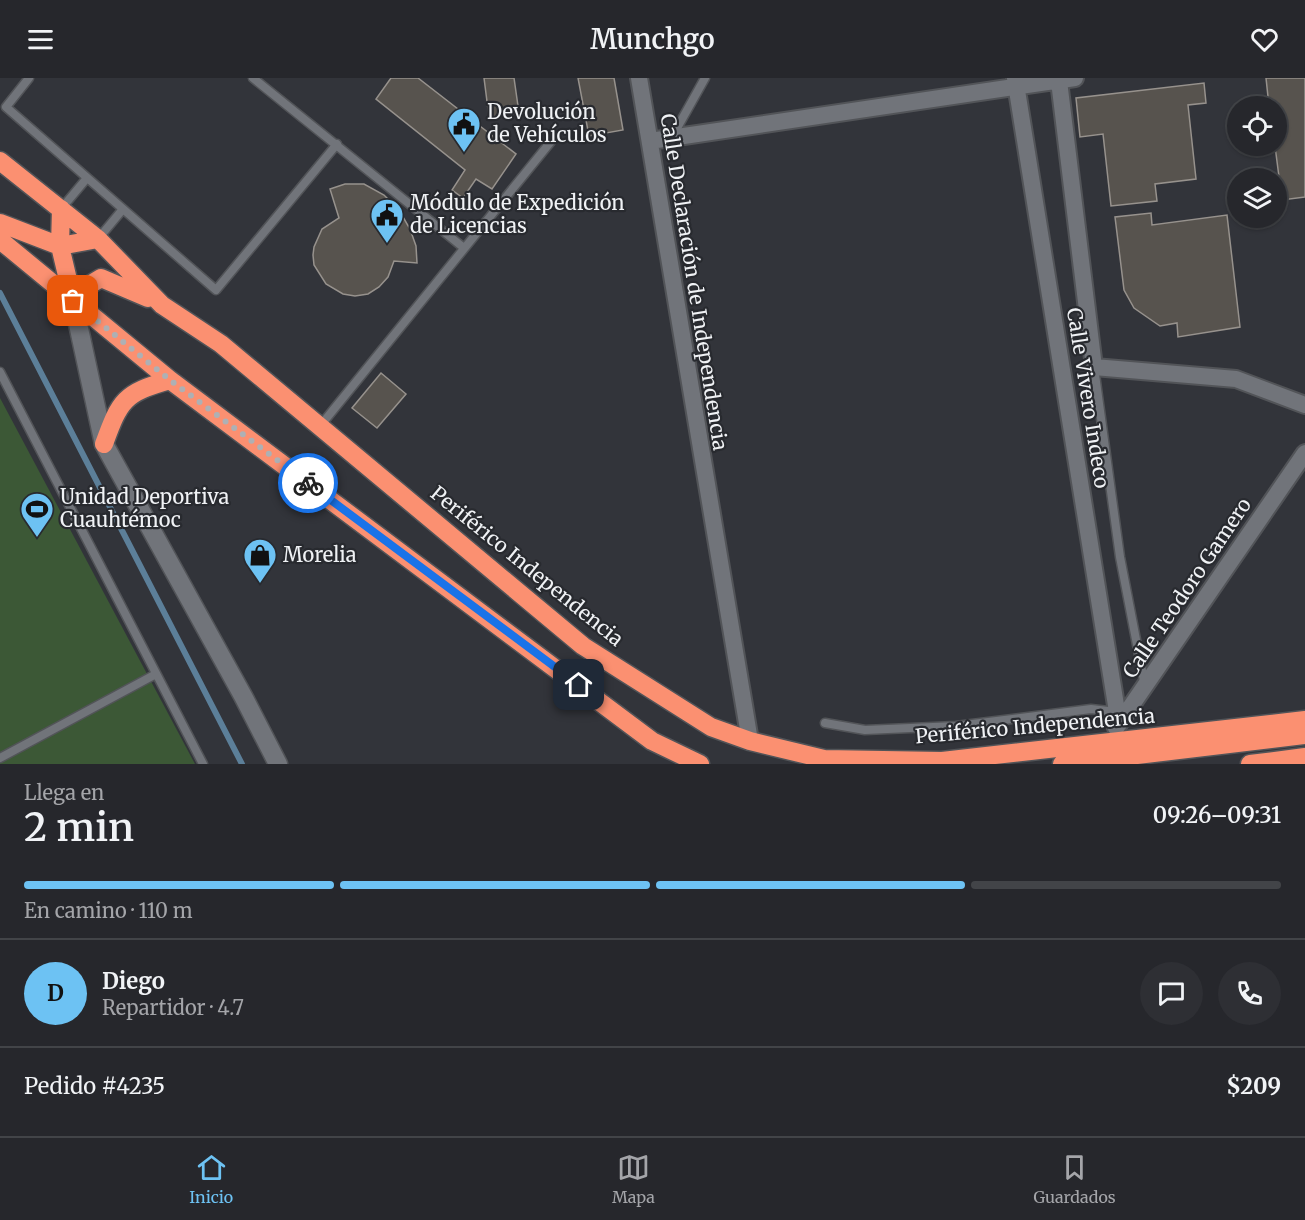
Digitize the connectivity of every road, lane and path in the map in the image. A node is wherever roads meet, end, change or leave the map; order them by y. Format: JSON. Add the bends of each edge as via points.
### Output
{"nodes":[{"id":1,"x":29,"y":78,"type":"edge"},
{"id":2,"x":253,"y":78,"type":"edge"},
{"id":3,"x":639,"y":78,"type":"edge"},
{"id":4,"x":705,"y":78,"type":"edge"},
{"id":5,"x":1067,"y":80,"type":"edge"},
{"id":6,"x":1016,"y":82,"type":"edge"},
{"id":7,"x":672,"y":137,"type":"junction"},
{"id":8,"x":554,"y":139,"type":"dead end"},
{"id":9,"x":650,"y":141,"type":"junction"},
{"id":10,"x":337,"y":144,"type":"junction"},
{"id":11,"x":0,"y":161,"type":"edge"},
{"id":12,"x":87,"y":178,"type":"junction"},
{"id":13,"x":62,"y":209,"type":"junction"},
{"id":14,"x":123,"y":209,"type":"junction"},
{"id":15,"x":0,"y":223,"type":"edge"},
{"id":16,"x":98,"y":239,"type":"junction"},
{"id":17,"x":0,"y":240,"type":"edge"},
{"id":18,"x":60,"y":246,"type":"junction"},
{"id":19,"x":464,"y":248,"type":"junction"},
{"id":20,"x":73,"y":301,"type":"junction"},
{"id":21,"x":162,"y":305,"type":"junction"},
{"id":22,"x":1094,"y":367,"type":"junction"},
{"id":23,"x":0,"y":372,"type":"edge"},
{"id":24,"x":170,"y":380,"type":"junction"},
{"id":25,"x":1305,"y":405,"type":"edge"},
{"id":26,"x":321,"y":425,"type":"junction"},
{"id":27,"x":104,"y":444,"type":"junction"},
{"id":28,"x":1305,"y":453,"type":"edge"},
{"id":29,"x":156,"y":674,"type":"junction"},
{"id":30,"x":1145,"y":686,"type":"junction"},
{"id":31,"x":1118,"y":718,"type":"junction"},
{"id":32,"x":1305,"y":720,"type":"edge"},
{"id":33,"x":825,"y":723,"type":"dead end"},
{"id":34,"x":1305,"y":735,"type":"edge"},
{"id":35,"x":750,"y":741,"type":"junction"},
{"id":36,"x":1102,"y":745,"type":"junction"},
{"id":37,"x":1305,"y":757,"type":"edge"},
{"id":38,"x":0,"y":758,"type":"edge"},
{"id":39,"x":836,"y":759,"type":"junction"},
{"id":40,"x":203,"y":764,"type":"edge"},
{"id":41,"x":278,"y":764,"type":"edge"},
{"id":42,"x":700,"y":764,"type":"edge"},
{"id":43,"x":857,"y":764,"type":"edge"},
{"id":44,"x":1062,"y":764,"type":"edge"},
{"id":45,"x":1250,"y":764,"type":"edge"}],
"edges":[{"from":1,"to":12,"type":"lane","via":[[6,106]]},
{"from":2,"to":10,"type":"lane"},
{"from":3,"to":9,"type":"street","name":"Calle Declaración de Independencia"},
{"from":4,"to":7,"type":"lane"},
{"from":5,"to":6,"type":"street"},
{"from":5,"to":22,"type":"street"},
{"from":6,"to":7,"type":"street"},
{"from":6,"to":31,"type":"street","name":"Calle Vivero Indeco"},
{"from":7,"to":9,"type":"street"},
{"from":8,"to":19,"type":"lane"},
{"from":9,"to":35,"type":"street","name":"Calle Declaración de Independencia"},
{"from":10,"to":14,"type":"lane","via":[[216,290]]},
{"from":10,"to":19,"type":"lane"},
{"from":11,"to":13,"type":"highway","name":"Periférico Independencia"},
{"from":12,"to":13,"type":"lane"},
{"from":12,"to":14,"type":"lane"},
{"from":13,"to":16,"type":"highway","name":"Periférico Independencia"},
{"from":13,"to":18,"type":"highway"},
{"from":14,"to":16,"type":"lane"},
{"from":15,"to":18,"type":"highway"},
{"from":16,"to":18,"type":"highway"},
{"from":16,"to":21,"type":"highway","name":"Periférico Independencia"},
{"from":17,"to":20,"type":"highway"},
{"from":18,"to":20,"type":"highway"},
{"from":19,"to":26,"type":"lane"},
{"from":20,"to":21,"type":"highway","via":[[102,278]]},
{"from":20,"to":24,"type":"highway"},
{"from":20,"to":27,"type":"street"},
{"from":21,"to":26,"type":"highway","name":"Periférico Independencia","via":[[221,344]]},
{"from":22,"to":25,"type":"street","via":[[1236,379]]},
{"from":22,"to":30,"type":"lane","via":[[1120,557]]},
{"from":23,"to":29,"type":"lane"},
{"from":24,"to":27,"type":"highway","via":[[139,389],[117,408]]},
{"from":24,"to":42,"type":"highway","via":[[652,741]]},
{"from":26,"to":35,"type":"highway","name":"Periférico Independencia","via":[[583,646],[711,727]]},
{"from":27,"to":41,"type":"street"},
{"from":28,"to":30,"type":"street","name":"Calle Teodoro Gamero"},
{"from":29,"to":38,"type":"lane"},
{"from":29,"to":40,"type":"lane"},
{"from":30,"to":31,"type":"street","name":"Calle Teodoro Gamero"},
{"from":31,"to":33,"type":"lane","via":[[1091,710],[956,726],[865,730]]},
{"from":31,"to":36,"type":"street","name":"Calle Teodoro Gamero"},
{"from":32,"to":36,"type":"highway","name":"Periférico Independencia"},
{"from":34,"to":44,"type":"highway"},
{"from":35,"to":39,"type":"highway","name":"Periférico Independencia"},
{"from":36,"to":39,"type":"highway","name":"Periférico Independencia","via":[[942,761]]},
{"from":37,"to":45,"type":"highway"},
{"from":39,"to":43,"type":"highway"}]}
